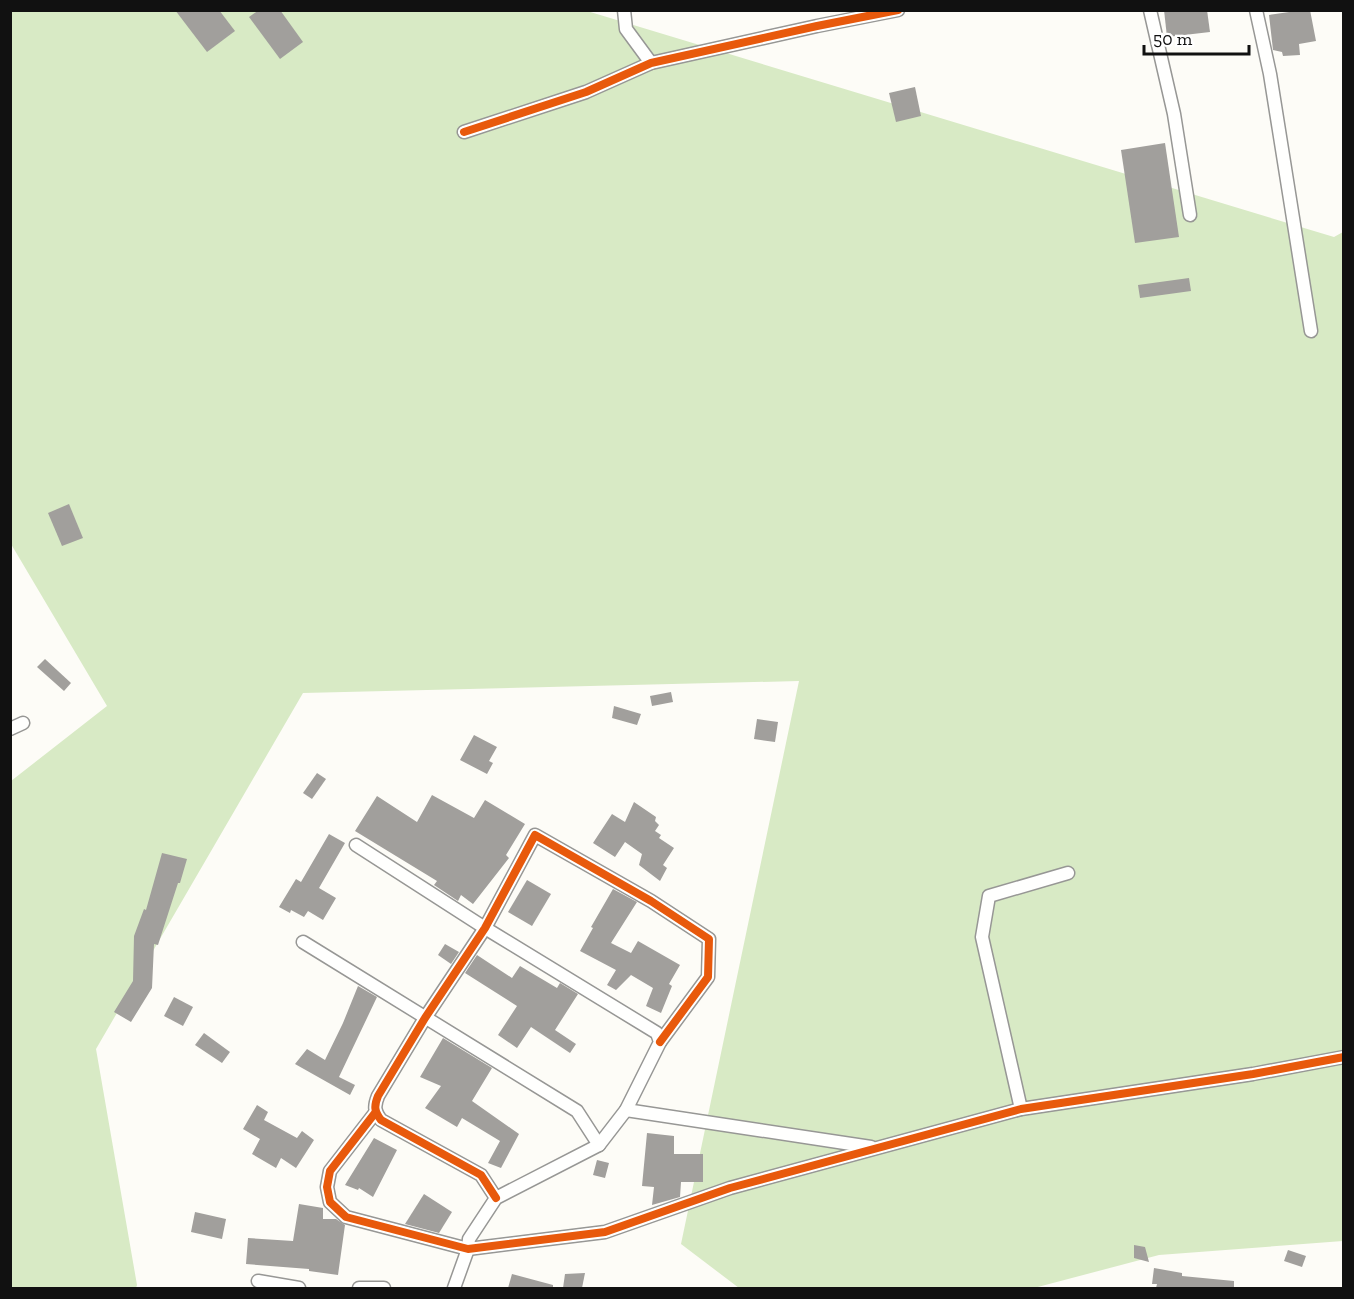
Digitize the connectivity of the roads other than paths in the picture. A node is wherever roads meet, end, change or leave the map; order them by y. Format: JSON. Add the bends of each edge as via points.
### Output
{"nodes":[{"id":1,"x":624,"y":10,"type":"edge"},
{"id":2,"x":898,"y":10,"type":"edge"},
{"id":3,"x":1150,"y":10,"type":"edge"},
{"id":4,"x":1256,"y":10,"type":"edge"},
{"id":5,"x":651,"y":63,"type":"junction"},
{"id":6,"x":464,"y":132,"type":"dead end"},
{"id":7,"x":1190,"y":215,"type":"dead end"},
{"id":8,"x":1311,"y":331,"type":"dead end"},
{"id":9,"x":23,"y":723,"type":"dead end"},
{"id":10,"x":10,"y":729,"type":"edge"},
{"id":11,"x":356,"y":845,"type":"dead end"},
{"id":12,"x":1068,"y":873,"type":"dead end"},
{"id":13,"x":485,"y":927,"type":"junction"},
{"id":14,"x":303,"y":942,"type":"dead end"},
{"id":15,"x":426,"y":1018,"type":"junction"},
{"id":16,"x":660,"y":1042,"type":"junction"},
{"id":17,"x":1344,"y":1057,"type":"edge"},
{"id":18,"x":626,"y":1110,"type":"junction"},
{"id":19,"x":1021,"y":1110,"type":"junction"},
{"id":20,"x":375,"y":1113,"type":"junction"},
{"id":21,"x":599,"y":1145,"type":"junction"},
{"id":22,"x":876,"y":1148,"type":"junction"},
{"id":23,"x":496,"y":1198,"type":"junction"},
{"id":24,"x":468,"y":1249,"type":"junction"},
{"id":25,"x":258,"y":1281,"type":"dead end"},
{"id":26,"x":299,"y":1288,"type":"edge"},
{"id":27,"x":359,"y":1288,"type":"edge"},
{"id":28,"x":384,"y":1288,"type":"edge"},
{"id":29,"x":454,"y":1288,"type":"edge"}],
"edges":[{"from":1,"to":5,"type":"street","via":[[626,29]]},
{"from":2,"to":5,"type":"street"},
{"from":3,"to":7,"type":"street","via":[[1174,114]]},
{"from":4,"to":8,"type":"street"},
{"from":5,"to":6,"type":"street","via":[[586,92]]},
{"from":9,"to":10,"type":"street"},
{"from":11,"to":13,"type":"street"},
{"from":12,"to":19,"type":"street","via":[[989,896],[982,937]]},
{"from":13,"to":15,"type":"street"},
{"from":13,"to":16,"type":"street","via":[[657,1033]]},
{"from":13,"to":16,"type":"street","via":[[535,835],[709,939],[708,976]]},
{"from":14,"to":15,"type":"street"},
{"from":15,"to":20,"type":"street","via":[[378,1096]]},
{"from":15,"to":21,"type":"street","via":[[577,1111]]},
{"from":16,"to":18,"type":"street"},
{"from":17,"to":19,"type":"street"},
{"from":18,"to":21,"type":"street"},
{"from":18,"to":22,"type":"street"},
{"from":19,"to":22,"type":"street"},
{"from":20,"to":23,"type":"street","via":[[381,1120],[481,1175]]},
{"from":20,"to":24,"type":"street","via":[[330,1171],[330,1202],[346,1217]]},
{"from":21,"to":23,"type":"street"},
{"from":22,"to":24,"type":"street","via":[[730,1188],[605,1232]]},
{"from":23,"to":24,"type":"street","via":[[475,1228]]},
{"from":24,"to":29,"type":"street"},
{"from":25,"to":26,"type":"street"},
{"from":27,"to":28,"type":"street"}]}
